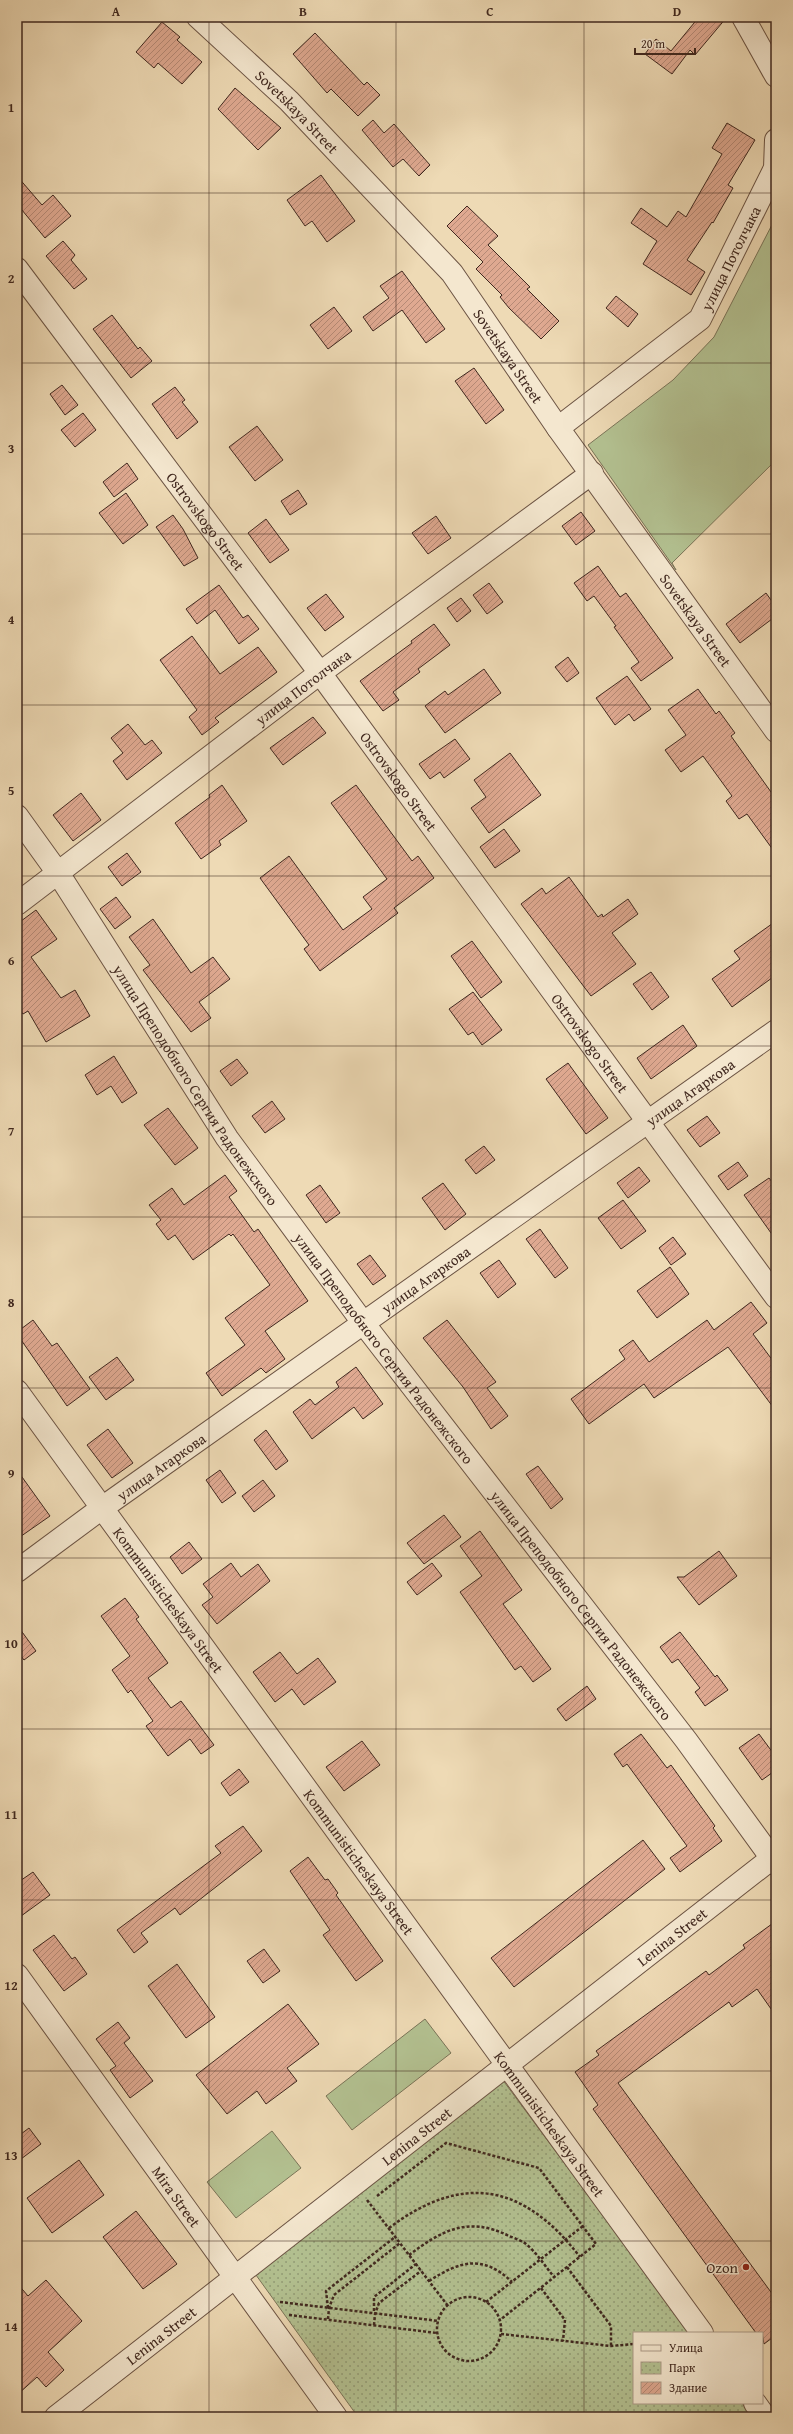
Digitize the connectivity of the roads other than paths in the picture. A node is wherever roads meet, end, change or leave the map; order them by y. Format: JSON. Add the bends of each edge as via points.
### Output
{"nodes":[{"id":1,"x":198,"y":17,"type":"edge"},
{"id":2,"x":743,"y":17,"type":"edge"},
{"id":3,"x":776,"y":76,"type":"edge"},
{"id":4,"x":776,"y":140,"type":"edge"},
{"id":5,"x":17,"y":269,"type":"edge"},
{"id":6,"x":558,"y":428,"type":"junction"},
{"id":7,"x":592,"y":473,"type":"junction"},
{"id":8,"x":320,"y":673,"type":"junction"},
{"id":9,"x":776,"y":731,"type":"edge"},
{"id":10,"x":17,"y":816,"type":"edge"},
{"id":11,"x":58,"y":873,"type":"junction"},
{"id":12,"x":17,"y":904,"type":"edge"},
{"id":13,"x":776,"y":1032,"type":"edge"},
{"id":14,"x":649,"y":1121,"type":"junction"},
{"id":15,"x":776,"y":1297,"type":"edge"},
{"id":16,"x":364,"y":1324,"type":"junction"},
{"id":17,"x":17,"y":1391,"type":"edge"},
{"id":18,"x":102,"y":1508,"type":"junction"},
{"id":19,"x":17,"y":1571,"type":"edge"},
{"id":20,"x":775,"y":1859,"type":"edge"},
{"id":21,"x":17,"y":1975,"type":"edge"},
{"id":22,"x":509,"y":2066,"type":"junction"},
{"id":23,"x":234,"y":2276,"type":"junction"},
{"id":24,"x":701,"y":2332,"type":"edge"},
{"id":25,"x":756,"y":2404,"type":"edge"},
{"id":26,"x":56,"y":2417,"type":"edge"},
{"id":27,"x":336,"y":2417,"type":"edge"},
{"id":28,"x":765,"y":2417,"type":"edge"}],
"edges":[{"from":1,"to":6,"type":"street","name":"Sovetskaya Street","via":[[289,101],[452,273]]},
{"from":2,"to":3,"type":"street"},
{"from":4,"to":6,"type":"street","name":"улица Потолчака","via":[[775,168],[700,319]]},
{"from":5,"to":8,"type":"street","name":"Ostrovskogo Street"},
{"from":6,"to":7,"type":"street","name":"Sovetskaya Street"},
{"from":7,"to":8,"type":"street","name":"улица Потолчака"},
{"from":7,"to":9,"type":"street","name":"Sovetskaya Street"},
{"from":8,"to":11,"type":"street","name":"улица Потолчака"},
{"from":8,"to":14,"type":"street","name":"Ostrovskogo Street"},
{"from":10,"to":11,"type":"street","name":"улица Преподобного Сергия Радонежского"},
{"from":11,"to":12,"type":"street","name":"улица Потолчака"},
{"from":11,"to":16,"type":"street","name":"улица Преподобного Сергия Радонежского","via":[[227,1138]]},
{"from":13,"to":14,"type":"street","name":"улица Агаркова"},
{"from":14,"to":15,"type":"street","name":"Ostrovskogo Street"},
{"from":14,"to":16,"type":"street","name":"улица Агаркова"},
{"from":16,"to":18,"type":"street","name":"улица Агаркова"},
{"from":16,"to":20,"type":"street","name":"улица Преподобного Сергия Радонежского"},
{"from":17,"to":18,"type":"street","name":"Kommunisticheskaya Street"},
{"from":18,"to":19,"type":"street","name":"улица Агаркова"},
{"from":18,"to":22,"type":"street","name":"Kommunisticheskaya Street"},
{"from":20,"to":22,"type":"street","name":"Lenina Street"},
{"from":21,"to":23,"type":"street","name":"Mira Street"},
{"from":22,"to":23,"type":"street","name":"Lenina Street"},
{"from":22,"to":24,"type":"street","name":"Kommunisticheskaya Street"},
{"from":23,"to":26,"type":"street","name":"Lenina Street"},
{"from":23,"to":27,"type":"street","name":"Mira Street"},
{"from":25,"to":28,"type":"street"}]}
